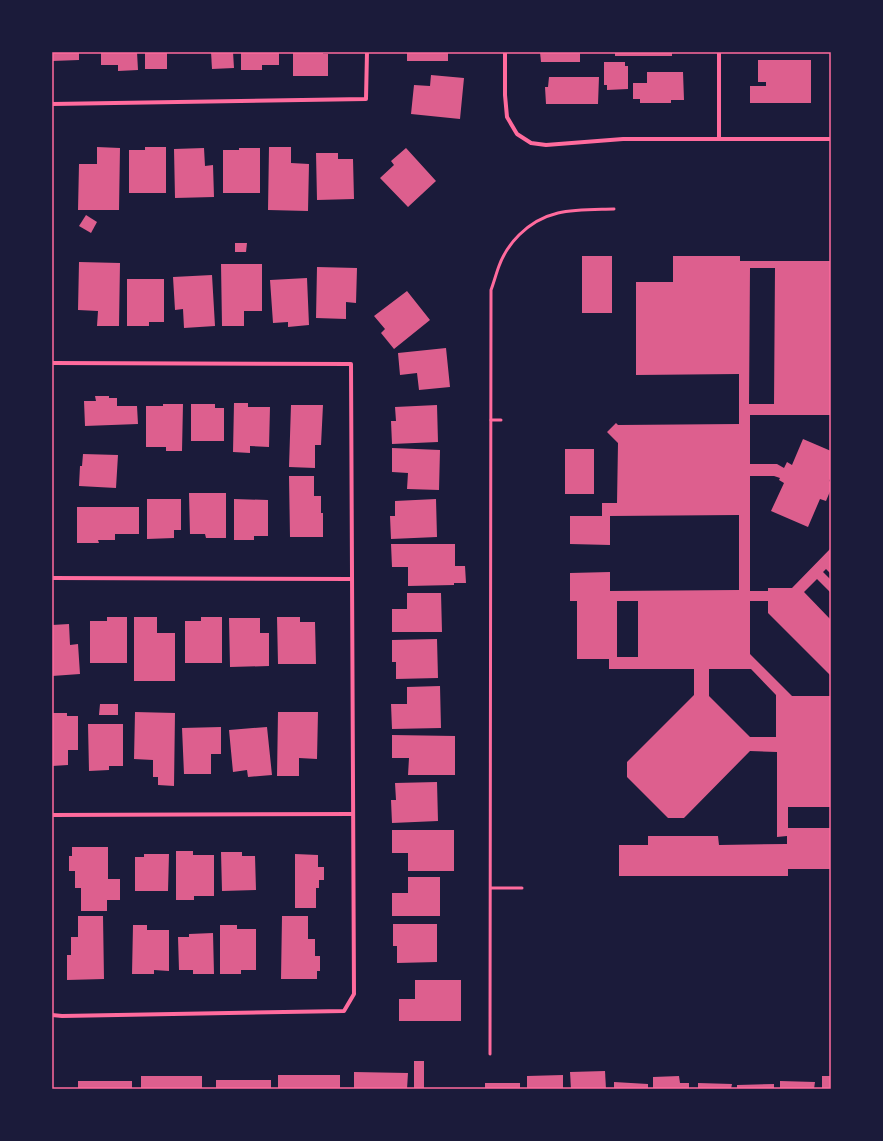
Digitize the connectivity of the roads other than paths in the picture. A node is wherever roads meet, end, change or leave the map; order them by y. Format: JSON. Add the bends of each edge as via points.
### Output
{"nodes":[{"id":1,"x":366,"y":52,"type":"edge"},
{"id":2,"x":505,"y":52,"type":"edge"},
{"id":3,"x":719,"y":52,"type":"edge"},
{"id":4,"x":52,"y":104,"type":"edge"},
{"id":5,"x":719,"y":138,"type":"junction"},
{"id":6,"x":831,"y":139,"type":"edge"},
{"id":7,"x":614,"y":209,"type":"dead end"},
{"id":8,"x":52,"y":364,"type":"edge"},
{"id":9,"x":491,"y":420,"type":"junction"},
{"id":10,"x":501,"y":420,"type":"dead end"},
{"id":11,"x":52,"y":578,"type":"edge"},
{"id":12,"x":352,"y":578,"type":"junction"},
{"id":13,"x":353,"y":814,"type":"junction"},
{"id":14,"x":52,"y":815,"type":"edge"},
{"id":15,"x":491,"y":888,"type":"junction"},
{"id":16,"x":522,"y":888,"type":"dead end"},
{"id":17,"x":52,"y":1015,"type":"edge"},
{"id":18,"x":490,"y":1054,"type":"dead end"}],
"edges":[{"from":1,"to":4,"type":"street","via":[[366,99]]},
{"from":2,"to":5,"type":"street","via":[[507,117],[516,134],[531,143],[546,145],[623,139]]},
{"from":3,"to":5,"type":"street"},
{"from":5,"to":6,"type":"street"},
{"from":7,"to":9,"type":"lane","via":[[562,212],[544,217],[526,228],[511,243],[499,265],[492,290]]},
{"from":8,"to":12,"type":"street","via":[[351,364]]},
{"from":9,"to":10,"type":"lane"},
{"from":9,"to":15,"type":"lane"},
{"from":11,"to":12,"type":"street"},
{"from":12,"to":13,"type":"street"},
{"from":13,"to":14,"type":"street"},
{"from":13,"to":17,"type":"street","via":[[354,994],[344,1011]]},
{"from":15,"to":16,"type":"lane"},
{"from":15,"to":18,"type":"lane"}]}
